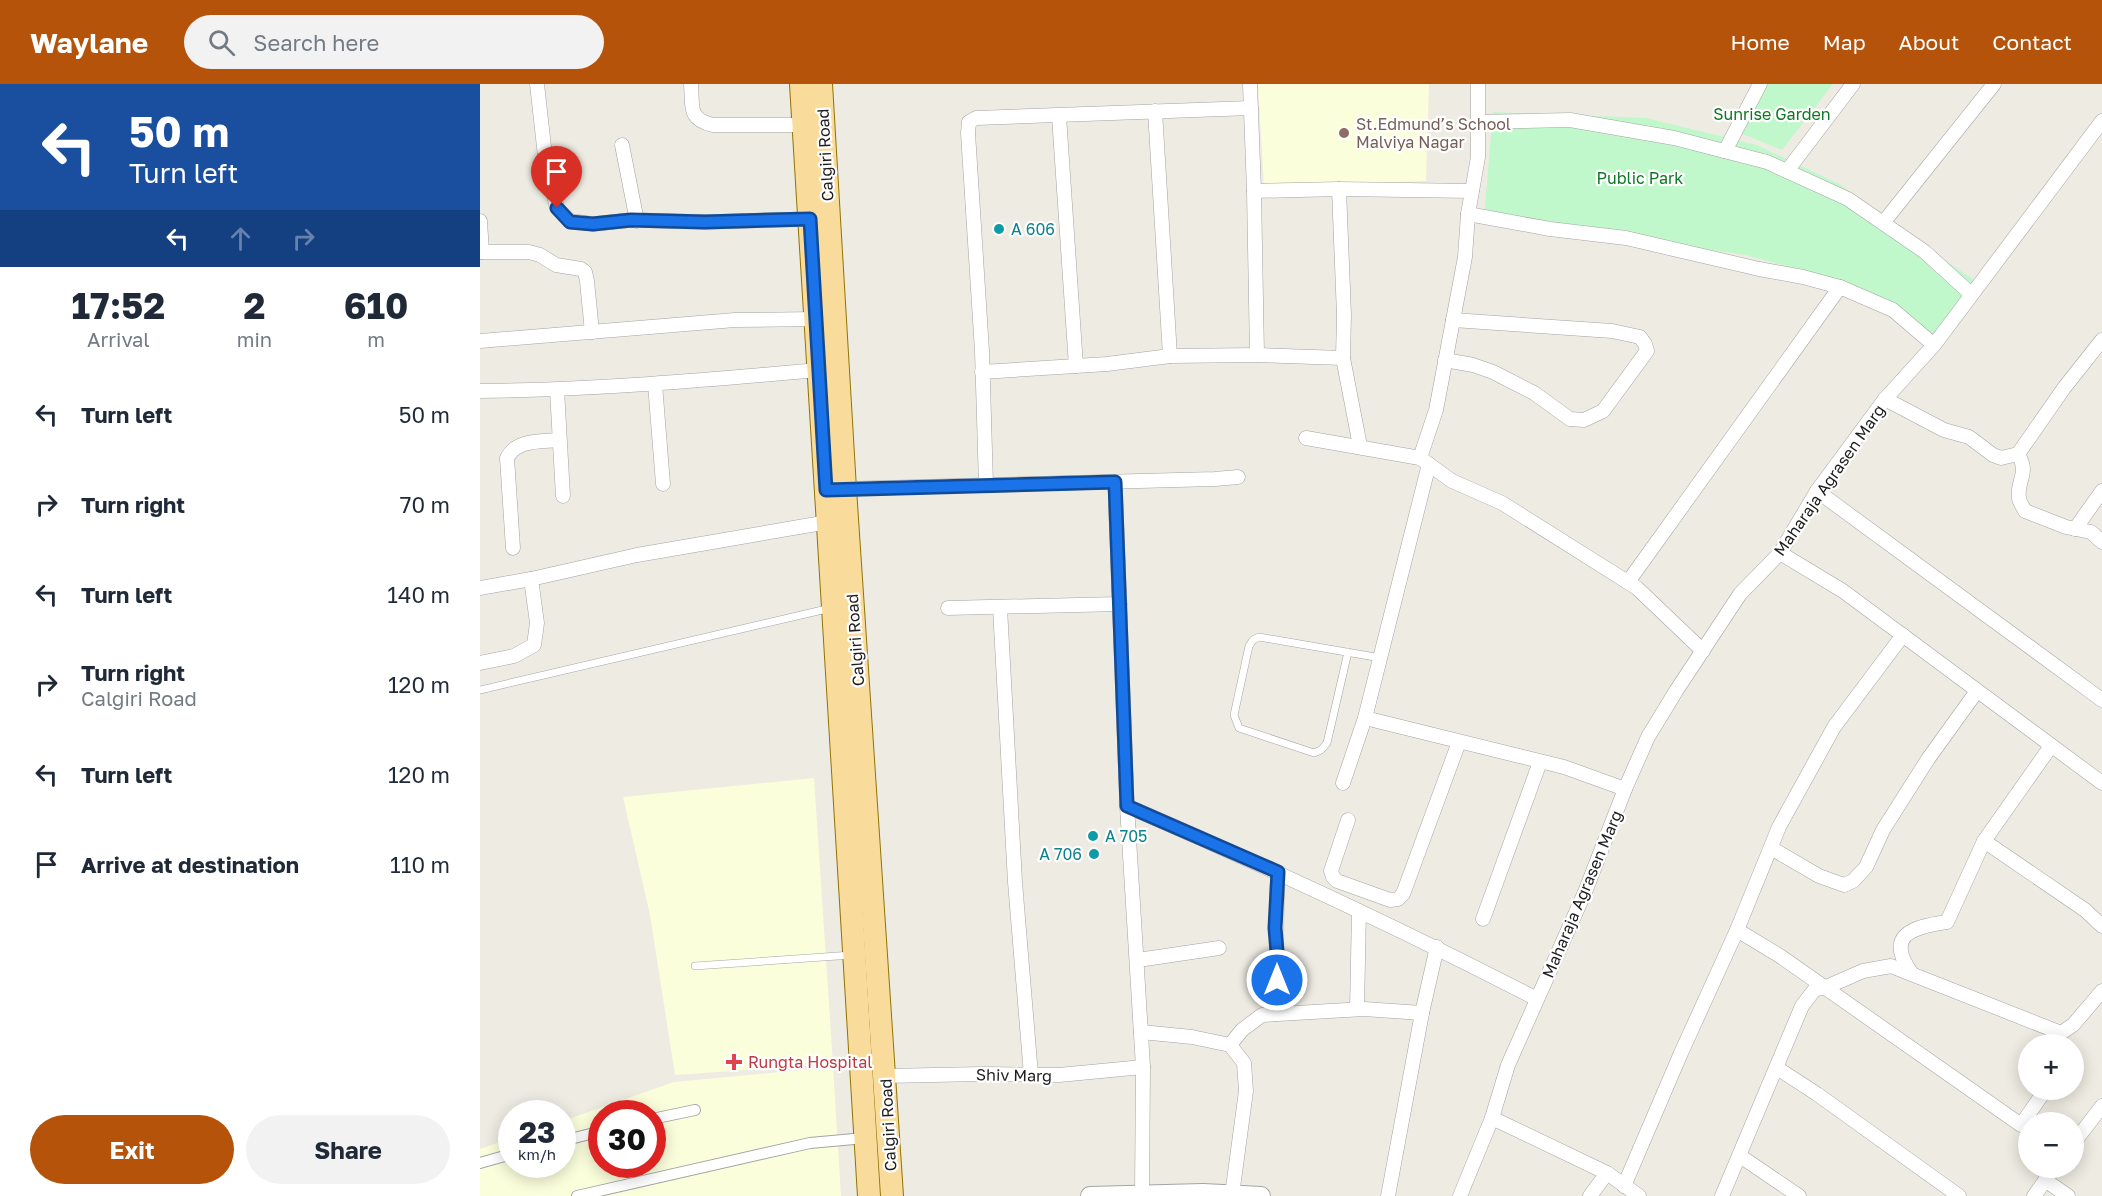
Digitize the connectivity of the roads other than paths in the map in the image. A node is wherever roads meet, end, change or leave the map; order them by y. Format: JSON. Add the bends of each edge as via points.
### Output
{"nodes":[{"id":1,"x":537,"y":84,"type":"edge"},
{"id":2,"x":691,"y":84,"type":"edge"},
{"id":3,"x":801,"y":84,"type":"edge"},
{"id":4,"x":821,"y":84,"type":"edge"},
{"id":5,"x":1250,"y":84,"type":"edge"},
{"id":6,"x":1478,"y":84,"type":"edge"},
{"id":7,"x":1760,"y":84,"type":"edge"},
{"id":8,"x":1853,"y":84,"type":"edge"},
{"id":9,"x":1994,"y":84,"type":"edge"},
{"id":10,"x":1251,"y":108,"type":"junction"},
{"id":11,"x":1155,"y":111,"type":"junction"},
{"id":12,"x":1059,"y":117,"type":"junction"},
{"id":13,"x":2102,"y":121,"type":"edge"},
{"id":14,"x":1478,"y":122,"type":"junction"},
{"id":15,"x":804,"y":125,"type":"junction"},
{"id":16,"x":622,"y":145,"type":"dead end"},
{"id":17,"x":1725,"y":151,"type":"junction"},
{"id":18,"x":1787,"y":171,"type":"junction"},
{"id":19,"x":1339,"y":189,"type":"junction"},
{"id":20,"x":1254,"y":191,"type":"junction"},
{"id":21,"x":1472,"y":191,"type":"junction"},
{"id":22,"x":1468,"y":214,"type":"junction"},
{"id":23,"x":810,"y":219,"type":"junction"},
{"id":24,"x":480,"y":221,"type":"edge"},
{"id":25,"x":637,"y":221,"type":"junction"},
{"id":26,"x":1882,"y":223,"type":"junction"},
{"id":27,"x":481,"y":252,"type":"edge"},
{"id":28,"x":1840,"y":287,"type":"junction"},
{"id":29,"x":1971,"y":294,"type":"junction"},
{"id":30,"x":816,"y":319,"type":"junction"},
{"id":31,"x":1453,"y":320,"type":"junction"},
{"id":32,"x":592,"y":332,"type":"junction"},
{"id":33,"x":2102,"y":340,"type":"edge"},
{"id":34,"x":480,"y":341,"type":"edge"},
{"id":35,"x":1934,"y":345,"type":"junction"},
{"id":36,"x":1257,"y":355,"type":"junction"},
{"id":37,"x":1170,"y":356,"type":"junction"},
{"id":38,"x":1343,"y":358,"type":"junction"},
{"id":39,"x":1445,"y":360,"type":"junction"},
{"id":40,"x":1076,"y":366,"type":"junction"},
{"id":41,"x":819,"y":370,"type":"junction"},
{"id":42,"x":982,"y":372,"type":"junction"},
{"id":43,"x":655,"y":384,"type":"junction"},
{"id":44,"x":557,"y":390,"type":"junction"},
{"id":45,"x":480,"y":391,"type":"edge"},
{"id":46,"x":1885,"y":399,"type":"junction"},
{"id":47,"x":1306,"y":438,"type":"dead end"},
{"id":48,"x":559,"y":440,"type":"junction"},
{"id":49,"x":1360,"y":446,"type":"junction"},
{"id":50,"x":2018,"y":454,"type":"junction"},
{"id":51,"x":1424,"y":461,"type":"junction"},
{"id":52,"x":1238,"y":477,"type":"dead end"},
{"id":53,"x":1115,"y":482,"type":"junction"},
{"id":54,"x":663,"y":484,"type":"dead end"},
{"id":55,"x":986,"y":485,"type":"junction"},
{"id":56,"x":835,"y":490,"type":"junction"},
{"id":57,"x":1817,"y":491,"type":"junction"},
{"id":58,"x":2102,"y":491,"type":"edge"},
{"id":59,"x":563,"y":496,"type":"dead end"},
{"id":60,"x":828,"y":522,"type":"junction"},
{"id":61,"x":2075,"y":529,"type":"junction"},
{"id":62,"x":2102,"y":542,"type":"edge"},
{"id":63,"x":513,"y":548,"type":"dead end"},
{"id":64,"x":1780,"y":553,"type":"junction"},
{"id":65,"x":531,"y":579,"type":"junction"},
{"id":66,"x":1628,"y":582,"type":"junction"},
{"id":67,"x":480,"y":588,"type":"edge"},
{"id":68,"x":1120,"y":604,"type":"junction"},
{"id":69,"x":833,"y":607,"type":"junction"},
{"id":70,"x":948,"y":608,"type":"dead end"},
{"id":71,"x":1000,"y":608,"type":"junction"},
{"id":72,"x":1903,"y":635,"type":"junction"},
{"id":73,"x":1703,"y":651,"type":"junction"},
{"id":74,"x":1348,"y":652,"type":"junction"},
{"id":75,"x":1381,"y":658,"type":"junction"},
{"id":76,"x":480,"y":663,"type":"edge"},
{"id":77,"x":480,"y":690,"type":"edge"},
{"id":78,"x":1977,"y":691,"type":"junction"},
{"id":79,"x":2102,"y":700,"type":"edge"},
{"id":80,"x":1365,"y":718,"type":"junction"},
{"id":81,"x":1459,"y":742,"type":"junction"},
{"id":82,"x":2051,"y":746,"type":"junction"},
{"id":83,"x":1540,"y":762,"type":"junction"},
{"id":84,"x":1342,"y":783,"type":"dead end"},
{"id":85,"x":2102,"y":783,"type":"edge"},
{"id":86,"x":1625,"y":789,"type":"junction"},
{"id":87,"x":1127,"y":806,"type":"junction"},
{"id":88,"x":1348,"y":820,"type":"dead end"},
{"id":89,"x":1984,"y":841,"type":"junction"},
{"id":90,"x":1771,"y":848,"type":"junction"},
{"id":91,"x":1278,"y":872,"type":"junction"},
{"id":92,"x":1359,"y":910,"type":"junction"},
{"id":93,"x":1483,"y":919,"type":"dead end"},
{"id":94,"x":2102,"y":926,"type":"edge"},
{"id":95,"x":1737,"y":930,"type":"junction"},
{"id":96,"x":1437,"y":947,"type":"junction"},
{"id":97,"x":1219,"y":948,"type":"dead end"},
{"id":98,"x":855,"y":955,"type":"junction"},
{"id":99,"x":1138,"y":960,"type":"junction"},
{"id":100,"x":695,"y":966,"type":"dead end"},
{"id":101,"x":1913,"y":976,"type":"junction"},
{"id":102,"x":1824,"y":988,"type":"junction"},
{"id":103,"x":2102,"y":991,"type":"edge"},
{"id":104,"x":1537,"y":999,"type":"junction"},
{"id":105,"x":1357,"y":1009,"type":"junction"},
{"id":106,"x":1422,"y":1013,"type":"junction"},
{"id":107,"x":1275,"y":1014,"type":"junction"},
{"id":108,"x":1141,"y":1032,"type":"junction"},
{"id":109,"x":2053,"y":1034,"type":"edge"},
{"id":110,"x":2066,"y":1034,"type":"edge"},
{"id":111,"x":1230,"y":1045,"type":"junction"},
{"id":112,"x":1143,"y":1067,"type":"junction"},
{"id":113,"x":1777,"y":1068,"type":"junction"},
{"id":114,"x":1031,"y":1075,"type":"junction"},
{"id":115,"x":885,"y":1076,"type":"junction"},
{"id":116,"x":2038,"y":1100,"type":"edge"},
{"id":117,"x":2102,"y":1106,"type":"edge"},
{"id":118,"x":695,"y":1110,"type":"dead end"},
{"id":119,"x":666,"y":1116,"type":"edge"},
{"id":120,"x":1492,"y":1118,"type":"junction"},
{"id":121,"x":2084,"y":1130,"type":"edge"},
{"id":122,"x":865,"y":1138,"type":"junction"},
{"id":123,"x":1740,"y":1156,"type":"junction"},
{"id":124,"x":498,"y":1158,"type":"edge"},
{"id":125,"x":480,"y":1163,"type":"edge"},
{"id":126,"x":1607,"y":1173,"type":"junction"},
{"id":127,"x":2045,"y":1180,"type":"joint"},
{"id":128,"x":1624,"y":1185,"type":"junction"},
{"id":129,"x":1142,"y":1194,"type":"junction"},
{"id":130,"x":1232,"y":1195,"type":"edge"},
{"id":131,"x":577,"y":1196,"type":"edge"},
{"id":132,"x":869,"y":1196,"type":"edge"},
{"id":133,"x":892,"y":1196,"type":"edge"},
{"id":134,"x":1090,"y":1196,"type":"edge"},
{"id":135,"x":1261,"y":1196,"type":"edge"},
{"id":136,"x":1388,"y":1196,"type":"edge"},
{"id":137,"x":1460,"y":1196,"type":"edge"},
{"id":138,"x":1590,"y":1196,"type":"edge"},
{"id":139,"x":1639,"y":1196,"type":"edge"},
{"id":140,"x":1722,"y":1196,"type":"edge"},
{"id":141,"x":1799,"y":1196,"type":"edge"},
{"id":142,"x":1959,"y":1196,"type":"edge"},
{"id":143,"x":2034,"y":1196,"type":"edge"},
{"id":144,"x":2068,"y":1196,"type":"edge"}],
"edges":[{"from":1,"to":25,"type":"street","via":[[545,156],[557,208],[570,222]]},
{"from":2,"to":15,"type":"street","via":[[694,116],[699,122]]},
{"from":3,"to":15,"type":"main road","name":"Calgiri Road"},
{"from":4,"to":56,"type":"main road","name":"Calgiri Road"},
{"from":5,"to":10,"type":"street"},
{"from":6,"to":14,"type":"street"},
{"from":7,"to":17,"type":"street"},
{"from":8,"to":18,"type":"street"},
{"from":9,"to":26,"type":"street"},
{"from":10,"to":11,"type":"street"},
{"from":10,"to":20,"type":"street"},
{"from":11,"to":12,"type":"street"},
{"from":11,"to":37,"type":"street"},
{"from":12,"to":40,"type":"street"},
{"from":12,"to":42,"type":"street","via":[[976,118],[969,123]]},
{"from":13,"to":29,"type":"street","name":"Maharaja Agrasen Marg"},
{"from":14,"to":17,"type":"street","via":[[1570,120]]},
{"from":14,"to":21,"type":"street","via":[[1478,157]]},
{"from":15,"to":23,"type":"main road","name":"Calgiri Road"},
{"from":16,"to":25,"type":"street"},
{"from":17,"to":18,"type":"street"},
{"from":18,"to":26,"type":"street","via":[[1848,199]]},
{"from":19,"to":20,"type":"street"},
{"from":19,"to":21,"type":"street"},
{"from":19,"to":38,"type":"street"},
{"from":20,"to":36,"type":"street"},
{"from":21,"to":22,"type":"street"},
{"from":22,"to":28,"type":"street","via":[[1626,238]]},
{"from":22,"to":31,"type":"street","via":[[1465,257]]},
{"from":23,"to":25,"type":"street"},
{"from":23,"to":30,"type":"main road","name":"Calgiri Road"},
{"from":24,"to":27,"type":"street"},
{"from":26,"to":29,"type":"street","via":[[1925,252]]},
{"from":27,"to":32,"type":"street","via":[[529,252],[556,265],[581,269],[587,281]]},
{"from":28,"to":35,"type":"street","via":[[1893,309]]},
{"from":28,"to":66,"type":"street"},
{"from":29,"to":35,"type":"street","name":"Maharaja Agrasen Marg"},
{"from":30,"to":32,"type":"street","via":[[735,320]]},
{"from":30,"to":41,"type":"main road","name":"Calgiri Road"},
{"from":31,"to":39,"type":"street"},
{"from":31,"to":39,"type":"street","via":[[1612,331],[1640,337],[1647,351],[1603,411],[1584,420],[1570,419],[1534,393],[1493,372]]},
{"from":32,"to":34,"type":"street"},
{"from":33,"to":50,"type":"street"},
{"from":35,"to":46,"type":"street","name":"Maharaja Agrasen Marg"},
{"from":36,"to":37,"type":"street"},
{"from":36,"to":38,"type":"street"},
{"from":37,"to":40,"type":"street"},
{"from":38,"to":49,"type":"street"},
{"from":39,"to":51,"type":"street"},
{"from":40,"to":42,"type":"street"},
{"from":41,"to":43,"type":"street"},
{"from":41,"to":56,"type":"main road","name":"Calgiri Road"},
{"from":42,"to":55,"type":"street"},
{"from":43,"to":44,"type":"street"},
{"from":43,"to":54,"type":"street"},
{"from":44,"to":45,"type":"street"},
{"from":44,"to":48,"type":"street"},
{"from":46,"to":50,"type":"street","via":[[1944,430],[1969,437],[1993,456]]},
{"from":46,"to":57,"type":"street","name":"Maharaja Agrasen Marg"},
{"from":47,"to":49,"type":"street"},
{"from":48,"to":59,"type":"street"},
{"from":48,"to":63,"type":"street","via":[[521,444],[507,458]]},
{"from":49,"to":51,"type":"street"},
{"from":50,"to":61,"type":"street","via":[[2023,462],[2019,498],[2025,511]]},
{"from":51,"to":66,"type":"street","via":[[1452,481],[1502,502]]},
{"from":51,"to":75,"type":"street"},
{"from":52,"to":53,"type":"street"},
{"from":53,"to":55,"type":"street"},
{"from":53,"to":68,"type":"street"},
{"from":55,"to":56,"type":"street"},
{"from":56,"to":60,"type":"main road","name":"Calgiri Road"},
{"from":56,"to":115,"type":"main road","name":"Calgiri Road"},
{"from":57,"to":64,"type":"street","name":"Maharaja Agrasen Marg"},
{"from":57,"to":79,"type":"street"},
{"from":58,"to":61,"type":"street"},
{"from":60,"to":65,"type":"street","via":[[648,552]]},
{"from":60,"to":69,"type":"main road","name":"Calgiri Road"},
{"from":61,"to":62,"type":"street","via":[[2091,532]]},
{"from":64,"to":72,"type":"street","via":[[1843,591]]},
{"from":64,"to":73,"type":"street","name":"Maharaja Agrasen Marg","via":[[1740,594]]},
{"from":65,"to":67,"type":"street"},
{"from":65,"to":76,"type":"street","via":[[537,623],[534,645],[514,656]]},
{"from":66,"to":73,"type":"street"},
{"from":68,"to":71,"type":"street"},
{"from":68,"to":87,"type":"street"},
{"from":69,"to":77,"type":"lane"},
{"from":69,"to":98,"type":"main road","name":"Calgiri Road"},
{"from":70,"to":71,"type":"street"},
{"from":71,"to":114,"type":"street","via":[[1015,882]]},
{"from":72,"to":78,"type":"street"},
{"from":72,"to":90,"type":"street","via":[[1834,727]]},
{"from":73,"to":86,"type":"street","name":"Maharaja Agrasen Marg","via":[[1648,737]]},
{"from":74,"to":74,"type":"lane","via":[[1259,637],[1253,640],[1234,715],[1239,728],[1314,753],[1322,750],[1327,743]]},
{"from":74,"to":75,"type":"lane"},
{"from":75,"to":80,"type":"street"},
{"from":78,"to":82,"type":"street"},
{"from":78,"to":90,"type":"street","via":[[1928,759],[1883,830],[1866,867],[1853,881],[1844,885],[1819,876]]},
{"from":80,"to":81,"type":"street"},
{"from":80,"to":84,"type":"street"},
{"from":81,"to":83,"type":"street"},
{"from":81,"to":88,"type":"street","via":[[1398,899],[1390,900],[1333,877],[1331,871]]},
{"from":82,"to":85,"type":"street"},
{"from":82,"to":89,"type":"street"},
{"from":83,"to":86,"type":"street"},
{"from":83,"to":93,"type":"street"},
{"from":86,"to":104,"type":"street","name":"Maharaja Agrasen Marg","via":[[1586,892]]},
{"from":87,"to":91,"type":"street"},
{"from":87,"to":99,"type":"street"},
{"from":89,"to":94,"type":"street","via":[[2085,910]]},
{"from":89,"to":101,"type":"street","via":[[1947,922],[1910,930],[1900,943],[1901,959]]},
{"from":90,"to":95,"type":"street"},
{"from":91,"to":92,"type":"street"},
{"from":91,"to":107,"type":"street"},
{"from":92,"to":96,"type":"street"},
{"from":92,"to":105,"type":"street"},
{"from":95,"to":102,"type":"street"},
{"from":95,"to":128,"type":"street"},
{"from":96,"to":104,"type":"street"},
{"from":96,"to":106,"type":"street"},
{"from":97,"to":99,"type":"street"},
{"from":98,"to":100,"type":"lane"},
{"from":98,"to":122,"type":"main road","name":"Calgiri Road"},
{"from":99,"to":108,"type":"street"},
{"from":101,"to":102,"type":"street","via":[[1891,966],[1863,970]]},
{"from":101,"to":109,"type":"street"},
{"from":102,"to":113,"type":"street","via":[[1815,989],[1802,1006]]},
{"from":102,"to":116,"type":"street","via":[[2021,1125]]},
{"from":103,"to":110,"type":"street"},
{"from":104,"to":120,"type":"street","name":"Maharaja Agrasen Marg","via":[[1508,1065]]},
{"from":105,"to":106,"type":"street"},
{"from":105,"to":107,"type":"street"},
{"from":106,"to":136,"type":"street"},
{"from":107,"to":111,"type":"street","via":[[1262,1015]]},
{"from":108,"to":111,"type":"street"},
{"from":108,"to":112,"type":"street"},
{"from":111,"to":130,"type":"street","via":[[1245,1063],[1246,1091]]},
{"from":112,"to":114,"type":"street","name":"Shiv Marg"},
{"from":112,"to":129,"type":"street"},
{"from":113,"to":123,"type":"street"},
{"from":113,"to":142,"type":"street"},
{"from":114,"to":115,"type":"street","name":"Shiv Marg"},
{"from":115,"to":133,"type":"main road","name":"Calgiri Road"},
{"from":117,"to":121,"type":"street"},
{"from":118,"to":119,"type":"street"},
{"from":120,"to":126,"type":"street"},
{"from":120,"to":137,"type":"street","name":"Maharaja Agrasen Marg"},
{"from":122,"to":131,"type":"street","via":[[810,1143]]},
{"from":122,"to":132,"type":"main road","name":"Calgiri Road"},
{"from":123,"to":140,"type":"street"},
{"from":123,"to":141,"type":"street"},
{"from":124,"to":125,"type":"street"},
{"from":126,"to":128,"type":"street"},
{"from":126,"to":138,"type":"street"},
{"from":127,"to":143,"type":"street"},
{"from":127,"to":144,"type":"street"},
{"from":128,"to":139,"type":"street"},
{"from":129,"to":130,"type":"street"},
{"from":129,"to":134,"type":"street"},
{"from":130,"to":135,"type":"street"}]}
